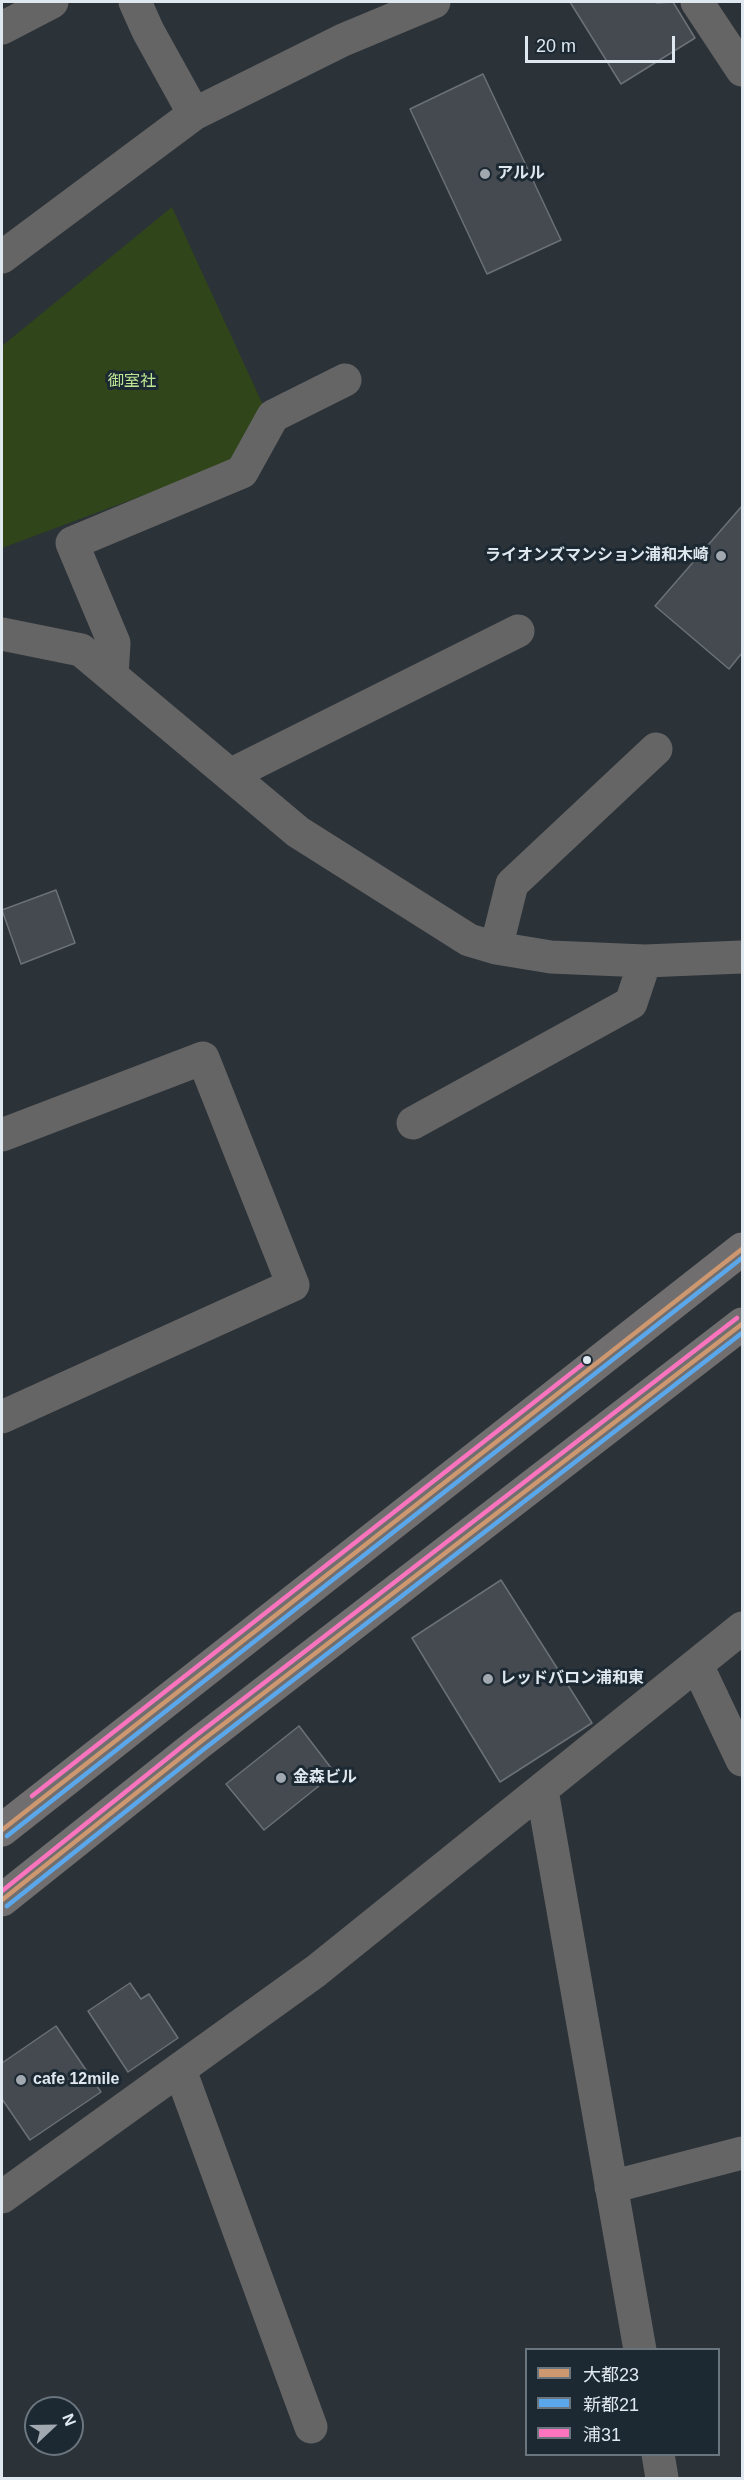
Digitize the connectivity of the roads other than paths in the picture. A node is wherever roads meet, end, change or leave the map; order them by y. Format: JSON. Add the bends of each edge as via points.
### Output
{"nodes":[{"id":1,"x":52,"y":2,"type":"edge"},
{"id":2,"x":135,"y":2,"type":"edge"},
{"id":3,"x":434,"y":2,"type":"edge"},
{"id":4,"x":697,"y":2,"type":"edge"},
{"id":5,"x":2,"y":28,"type":"edge"},
{"id":6,"x":742,"y":70,"type":"edge"},
{"id":7,"x":194,"y":114,"type":"junction"},
{"id":8,"x":2,"y":257,"type":"edge"},
{"id":9,"x":345,"y":380,"type":"dead end"},
{"id":10,"x":518,"y":632,"type":"dead end"},
{"id":11,"x":2,"y":634,"type":"edge"},
{"id":12,"x":112,"y":676,"type":"junction"},
{"id":13,"x":656,"y":749,"type":"dead end"},
{"id":14,"x":230,"y":775,"type":"junction"},
{"id":15,"x":496,"y":948,"type":"junction"},
{"id":16,"x":742,"y":957,"type":"edge"},
{"id":17,"x":645,"y":961,"type":"junction"},
{"id":18,"x":413,"y":1123,"type":"dead end"},
{"id":19,"x":2,"y":1135,"type":"edge"},
{"id":20,"x":742,"y":1249,"type":"edge"},
{"id":21,"x":742,"y":1324,"type":"edge"},
{"id":22,"x":2,"y":1417,"type":"edge"},
{"id":23,"x":742,"y":1628,"type":"edge"},
{"id":24,"x":697,"y":1665,"type":"junction"},
{"id":25,"x":742,"y":1760,"type":"edge"},
{"id":26,"x":542,"y":1790,"type":"junction"},
{"id":27,"x":2,"y":1830,"type":"edge"},
{"id":28,"x":2,"y":1900,"type":"edge"},
{"id":29,"x":180,"y":2070,"type":"junction"},
{"id":30,"x":742,"y":2153,"type":"edge"},
{"id":31,"x":612,"y":2187,"type":"junction"},
{"id":32,"x":2,"y":2198,"type":"edge"},
{"id":33,"x":640,"y":2348,"type":"edge"},
{"id":34,"x":311,"y":2427,"type":"dead end"},
{"id":35,"x":658,"y":2456,"type":"edge"},
{"id":36,"x":662,"y":2478,"type":"edge"}],
"edges":[{"from":1,"to":5,"type":"street"},
{"from":2,"to":7,"type":"street"},
{"from":3,"to":7,"type":"street","via":[[343,40]]},
{"from":4,"to":6,"type":"street"},
{"from":7,"to":8,"type":"street"},
{"from":9,"to":12,"type":"street","via":[[273,416],[242,472],[72,543],[114,643]]},
{"from":10,"to":14,"type":"street"},
{"from":11,"to":12,"type":"street","via":[[81,650]]},
{"from":12,"to":14,"type":"street"},
{"from":13,"to":15,"type":"street","via":[[512,884]]},
{"from":14,"to":15,"type":"street","via":[[298,832],[469,940]]},
{"from":15,"to":17,"type":"street","via":[[551,957]]},
{"from":16,"to":17,"type":"street"},
{"from":17,"to":18,"type":"street","via":[[631,1003]]},
{"from":19,"to":22,"type":"street","via":[[203,1058],[293,1285]]},
{"from":20,"to":27,"type":"main road"},
{"from":21,"to":28,"type":"main road"},
{"from":23,"to":24,"type":"street"},
{"from":24,"to":25,"type":"street"},
{"from":24,"to":26,"type":"street"},
{"from":26,"to":29,"type":"street","via":[[316,1971]]},
{"from":26,"to":31,"type":"street"},
{"from":29,"to":32,"type":"street"},
{"from":29,"to":34,"type":"street"},
{"from":30,"to":31,"type":"street"},
{"from":31,"to":33,"type":"street"},
{"from":35,"to":36,"type":"street"}]}
